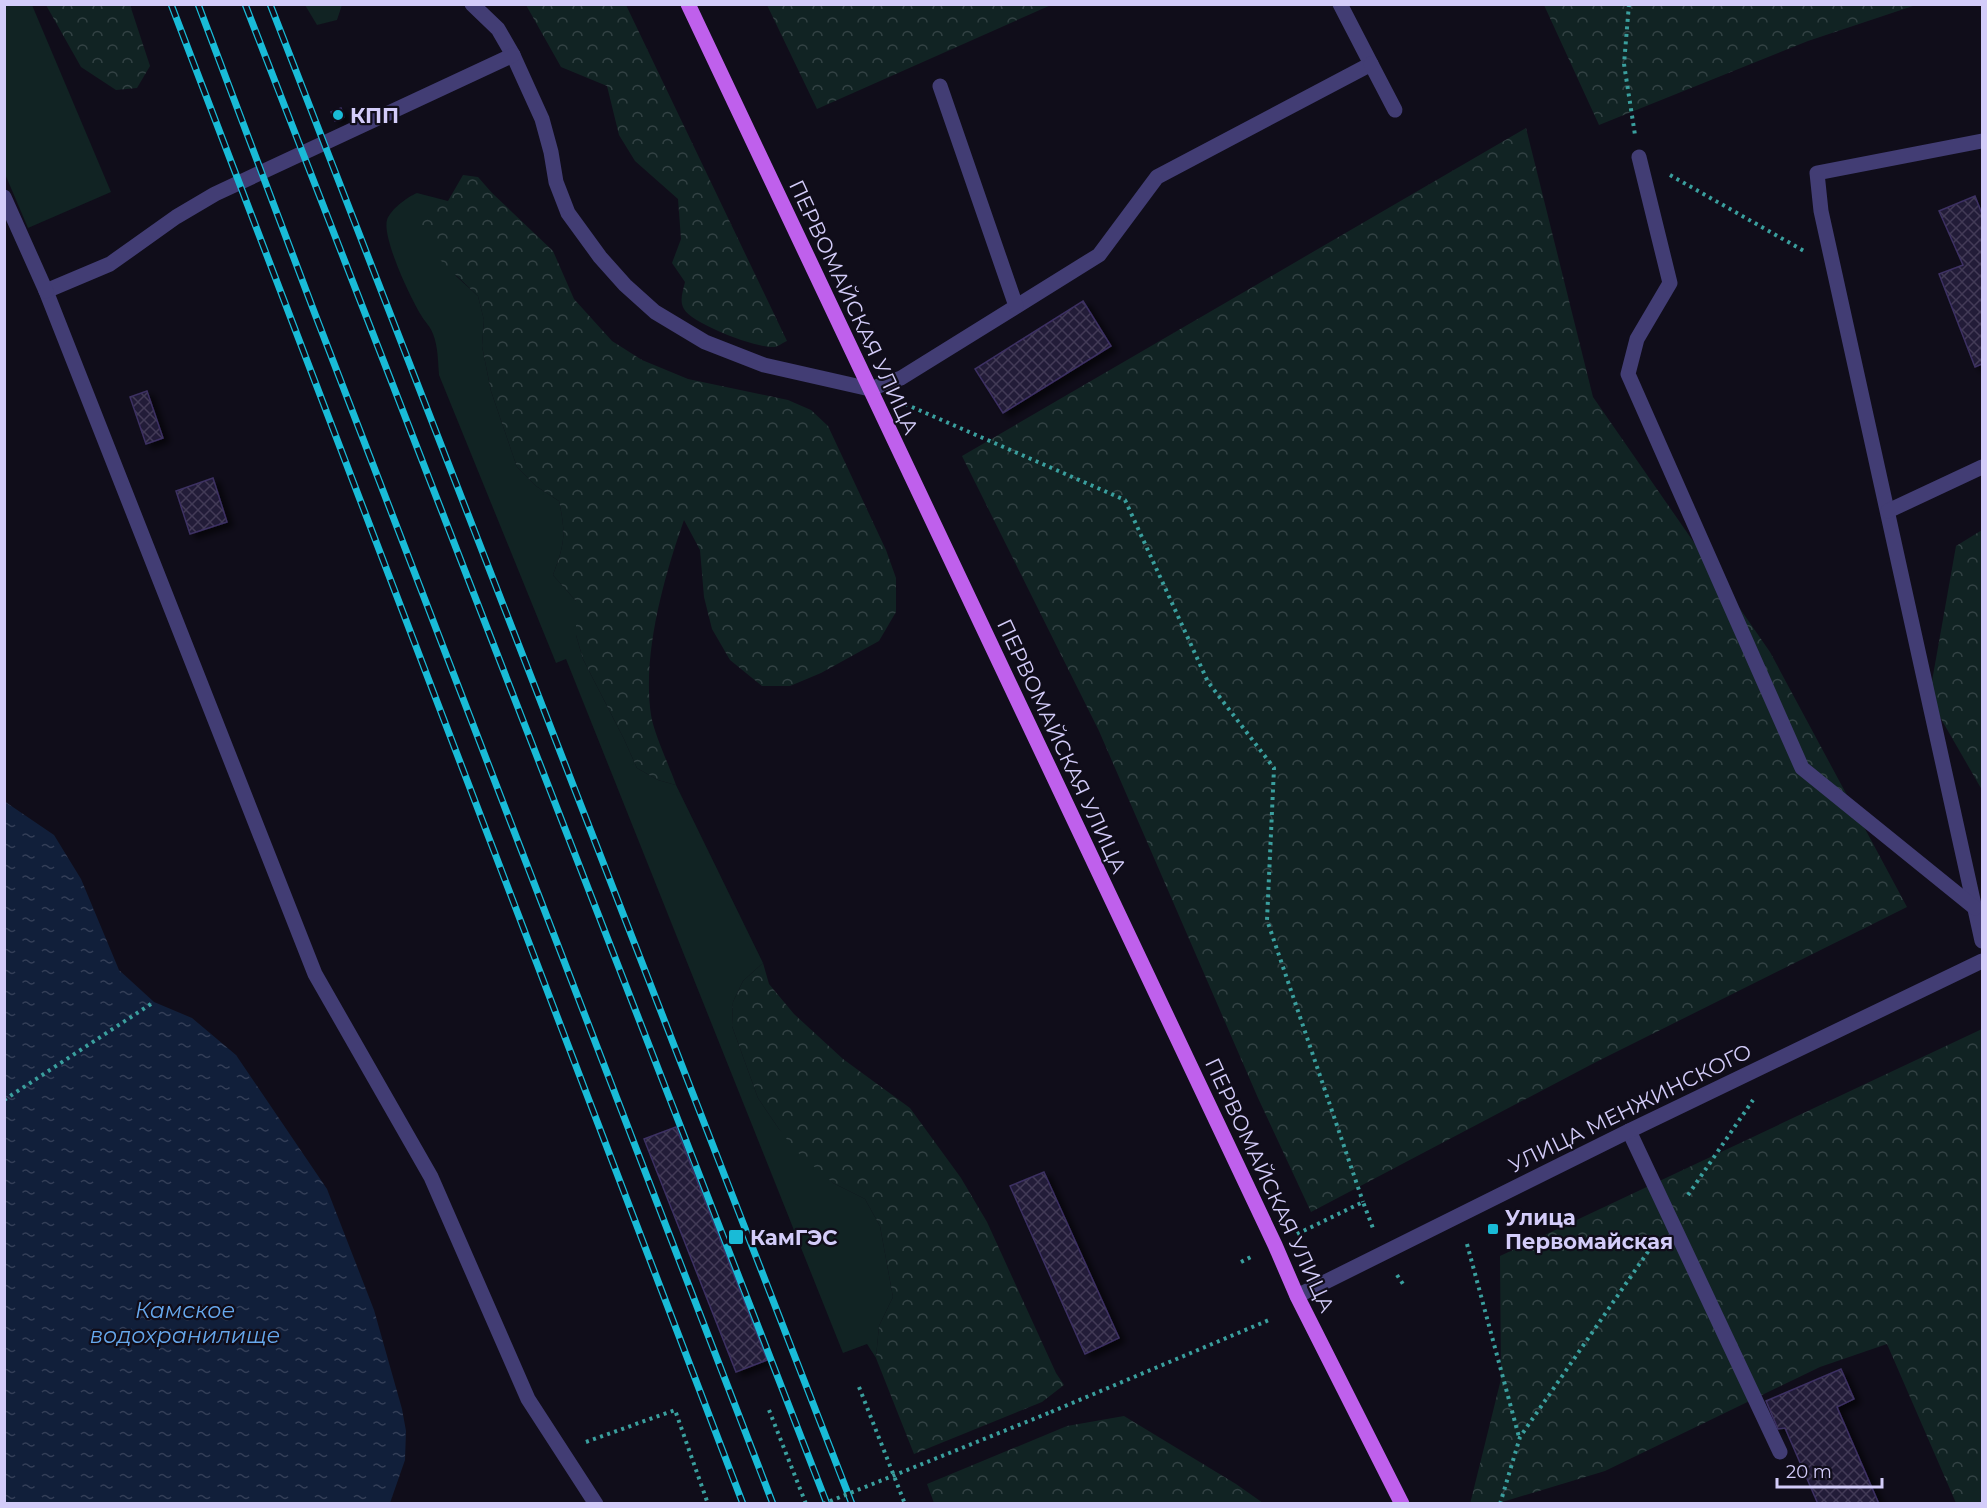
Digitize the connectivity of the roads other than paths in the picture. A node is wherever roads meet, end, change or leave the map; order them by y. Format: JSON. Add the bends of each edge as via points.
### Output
{"nodes":[{"id":1,"x":472,"y":4,"type":"edge"},
{"id":2,"x":688,"y":4,"type":"edge"},
{"id":3,"x":1340,"y":4,"type":"edge"},
{"id":4,"x":513,"y":55,"type":"junction"},
{"id":5,"x":1371,"y":64,"type":"junction"},
{"id":6,"x":939,"y":86,"type":"dead end"},
{"id":7,"x":1395,"y":110,"type":"dead end"},
{"id":8,"x":1983,"y":141,"type":"edge"},
{"id":9,"x":1639,"y":157,"type":"road end"},
{"id":10,"x":4,"y":197,"type":"edge"},
{"id":11,"x":46,"y":291,"type":"junction"},
{"id":12,"x":1016,"y":306,"type":"junction"},
{"id":13,"x":870,"y":389,"type":"junction"},
{"id":14,"x":1983,"y":466,"type":"edge"},
{"id":15,"x":1887,"y":512,"type":"junction"},
{"id":16,"x":1975,"y":908,"type":"junction"},
{"id":17,"x":1983,"y":941,"type":"edge"},
{"id":18,"x":1983,"y":961,"type":"edge"},
{"id":19,"x":1629,"y":1131,"type":"junction"},
{"id":20,"x":1297,"y":1296,"type":"junction"},
{"id":21,"x":1780,"y":1452,"type":"dead end"},
{"id":22,"x":596,"y":1503,"type":"edge"},
{"id":23,"x":1402,"y":1503,"type":"edge"}],
"edges":[{"from":1,"to":4,"type":"street","via":[[498,29]]},
{"from":2,"to":13,"type":"main road","name":"ПЕРВОМАЙСКАЯ УЛИЦА"},
{"from":3,"to":5,"type":"street"},
{"from":4,"to":11,"type":"street","via":[[215,194],[110,264]]},
{"from":4,"to":13,"type":"street","via":[[542,119],[556,182],[568,213],[625,285],[655,312],[705,342],[764,365]]},
{"from":5,"to":7,"type":"street"},
{"from":5,"to":12,"type":"street","via":[[1157,177],[1099,255]]},
{"from":6,"to":12,"type":"street"},
{"from":8,"to":15,"type":"street","via":[[1817,173],[1821,211]]},
{"from":9,"to":16,"type":"street","via":[[1670,283],[1637,339],[1628,374],[1802,768]]},
{"from":10,"to":11,"type":"street"},
{"from":11,"to":22,"type":"street","via":[[315,974],[431,1177],[528,1399]]},
{"from":12,"to":13,"type":"street","via":[[901,378]]},
{"from":13,"to":20,"type":"main road","name":"ПЕРВОМАЙСКАЯ УЛИЦА"},
{"from":14,"to":15,"type":"street"},
{"from":15,"to":16,"type":"street"},
{"from":16,"to":17,"type":"street"},
{"from":18,"to":19,"type":"street","name":"УЛИЦА МЕНЖИНСКОГО"},
{"from":19,"to":20,"type":"street","name":"УЛИЦА МЕНЖИНСКОГО"},
{"from":19,"to":21,"type":"street"},
{"from":20,"to":23,"type":"main road","name":"ПЕРВОМАЙСКАЯ УЛИЦА"}]}
